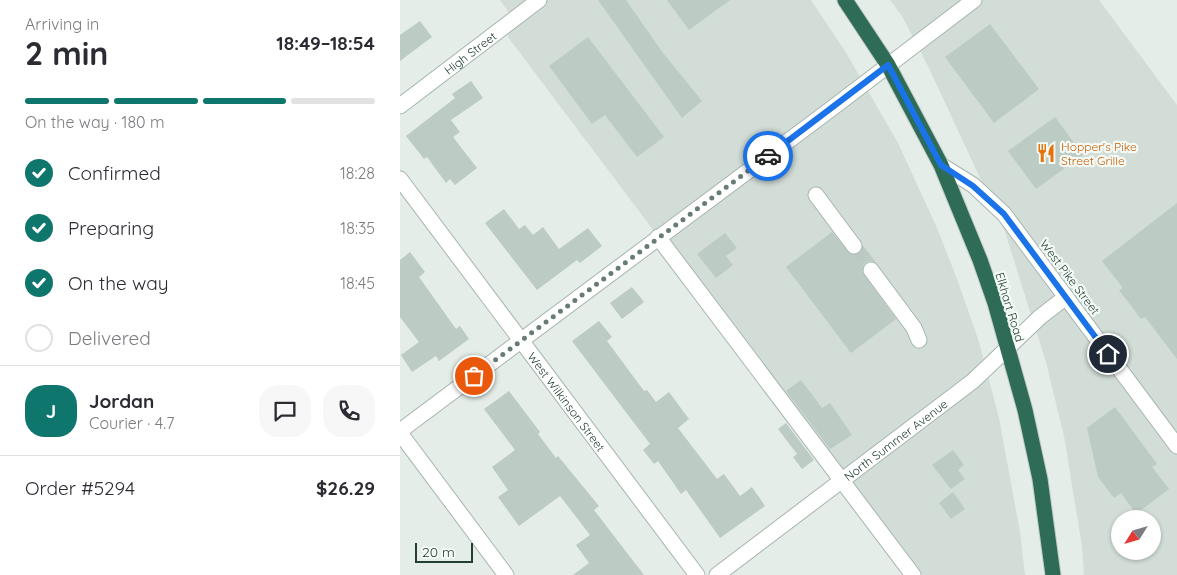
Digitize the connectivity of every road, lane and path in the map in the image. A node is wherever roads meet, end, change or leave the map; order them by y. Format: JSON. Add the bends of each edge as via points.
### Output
{"nodes":[{"id":1,"x":539,"y":0,"type":"edge"},
{"id":2,"x":845,"y":0,"type":"edge"},
{"id":3,"x":974,"y":0,"type":"edge"},
{"id":4,"x":888,"y":65,"type":"junction"},
{"id":5,"x":400,"y":106,"type":"edge"},
{"id":6,"x":941,"y":165,"type":"junction"},
{"id":7,"x":400,"y":180,"type":"edge"},
{"id":8,"x":816,"y":195,"type":"dead end"},
{"id":9,"x":658,"y":238,"type":"junction"},
{"id":10,"x":854,"y":246,"type":"tunnel mouth"},
{"id":11,"x":872,"y":270,"type":"tunnel mouth"},
{"id":12,"x":1066,"y":298,"type":"junction"},
{"id":13,"x":919,"y":340,"type":"dead end"},
{"id":14,"x":521,"y":341,"type":"junction"},
{"id":15,"x":1007,"y":349,"type":"junction"},
{"id":16,"x":400,"y":432,"type":"edge"},
{"id":17,"x":1177,"y":446,"type":"edge"},
{"id":18,"x":842,"y":480,"type":"junction"},
{"id":19,"x":506,"y":575,"type":"edge"},
{"id":20,"x":698,"y":575,"type":"edge"},
{"id":21,"x":717,"y":575,"type":"edge"},
{"id":22,"x":913,"y":575,"type":"edge"},
{"id":23,"x":1053,"y":575,"type":"edge"}],
"edges":[{"from":1,"to":5,"type":"street","name":"High Street"},
{"from":2,"to":4,"type":"highway"},
{"from":3,"to":4,"type":"street"},
{"from":4,"to":6,"type":"highway","name":"Elkhart Road"},
{"from":4,"to":9,"type":"street"},
{"from":6,"to":12,"type":"street","name":"West Pike Street","via":[[973,186],[1004,214]]},
{"from":6,"to":15,"type":"highway","name":"Elkhart Road","via":[[980,260]]},
{"from":7,"to":14,"type":"street","name":"West Wilkinson Street"},
{"from":8,"to":10,"type":"street"},
{"from":9,"to":14,"type":"street"},
{"from":9,"to":18,"type":"street"},
{"from":11,"to":13,"type":"street","via":[[914,328]]},
{"from":12,"to":15,"type":"street","name":"North Summer Avenue","via":[[1040,317]]},
{"from":12,"to":17,"type":"street","name":"West Pike Street"},
{"from":14,"to":16,"type":"street"},
{"from":14,"to":20,"type":"street","name":"West Wilkinson Street"},
{"from":15,"to":18,"type":"street","name":"North Summer Avenue","via":[[973,381]]},
{"from":15,"to":23,"type":"highway","name":"Elkhart Road","via":[[1040,479]]},
{"from":16,"to":19,"type":"street"},
{"from":18,"to":21,"type":"street","name":"North Summer Avenue"},
{"from":18,"to":22,"type":"street"}]}
